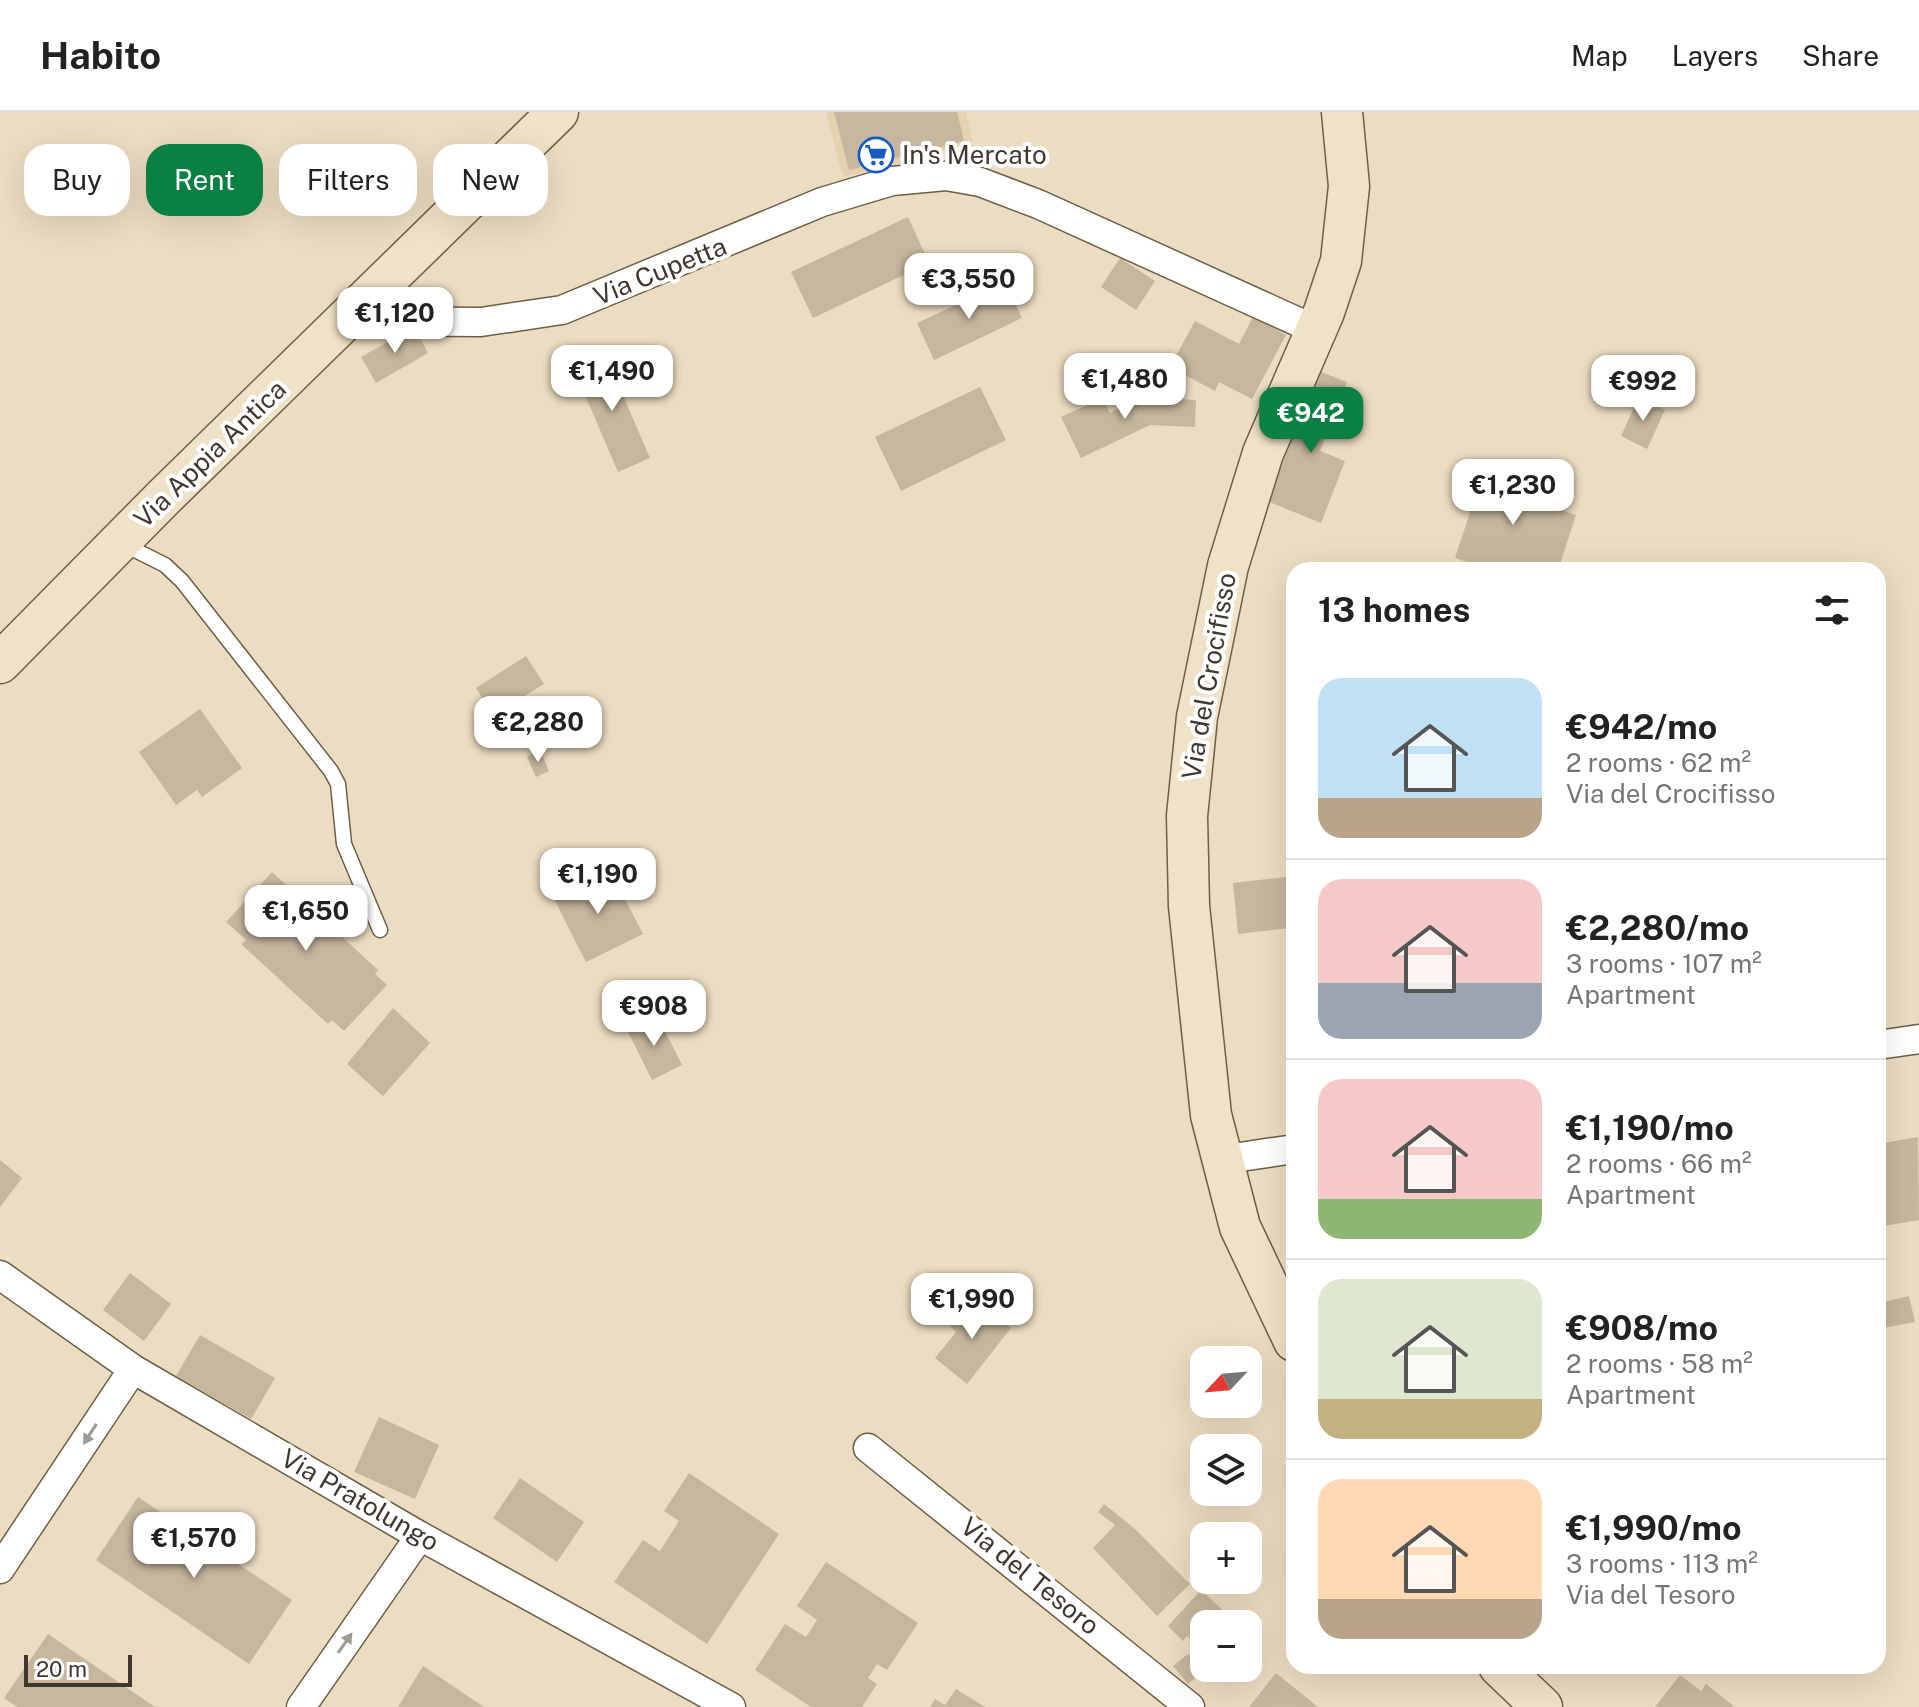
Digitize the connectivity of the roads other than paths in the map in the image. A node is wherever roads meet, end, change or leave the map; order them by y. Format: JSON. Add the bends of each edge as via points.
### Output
{"nodes":[{"id":1,"x":558,"y":112,"type":"edge"},
{"id":2,"x":1342,"y":112,"type":"edge"},
{"id":3,"x":346,"y":321,"type":"junction"},
{"id":4,"x":1316,"y":330,"type":"junction"},
{"id":5,"x":119,"y":542,"type":"junction"},
{"id":6,"x":0,"y":663,"type":"edge"},
{"id":7,"x":380,"y":930,"type":"dead end"},
{"id":8,"x":1919,"y":1039,"type":"edge"},
{"id":9,"x":1886,"y":1044,"type":"edge"},
{"id":10,"x":1286,"y":1150,"type":"edge"},
{"id":11,"x":1220,"y":1160,"type":"junction"},
{"id":12,"x":0,"y":1275,"type":"edge"},
{"id":13,"x":1286,"y":1325,"type":"edge"},
{"id":14,"x":133,"y":1369,"type":"junction"},
{"id":15,"x":868,"y":1448,"type":"dead end"},
{"id":16,"x":420,"y":1536,"type":"junction"},
{"id":17,"x":0,"y":1569,"type":"edge"},
{"id":18,"x":1507,"y":1674,"type":"edge"},
{"id":19,"x":301,"y":1707,"type":"edge"},
{"id":20,"x":731,"y":1707,"type":"edge"},
{"id":21,"x":1190,"y":1707,"type":"edge"},
{"id":22,"x":1542,"y":1707,"type":"edge"}],
"edges":[{"from":1,"to":3,"type":"street","name":"Via Appia Antica"},
{"from":2,"to":4,"type":"street","name":"Via del Crocifisso","via":[[1349,186],[1345,242]]},
{"from":3,"to":4,"type":"street","name":"Via Cupetta","via":[[481,322],[562,310],[822,202],[892,181],[946,176],[980,182],[1038,204]]},
{"from":3,"to":5,"type":"street","name":"Via Appia Antica"},
{"from":4,"to":11,"type":"street","name":"Via del Crocifisso","via":[[1245,504],[1209,651],[1192,756],[1189,906],[1203,1066]]},
{"from":5,"to":6,"type":"street","name":"Via Appia Antica"},
{"from":5,"to":7,"type":"lane","via":[[155,558],[182,581],[331,771],[338,784],[344,844]]},
{"from":8,"to":9,"type":"street"},
{"from":10,"to":11,"type":"street"},
{"from":11,"to":13,"type":"street","name":"Via del Crocifisso","via":[[1248,1250]]},
{"from":12,"to":14,"type":"street","name":"Via Pratolungo"},
{"from":14,"to":16,"type":"street","name":"Via Pratolungo"},
{"from":14,"to":17,"type":"street","one_way":true},
{"from":15,"to":21,"type":"street","name":"Via del Tesoro"},
{"from":19,"to":16,"type":"street","one_way":true},
{"from":16,"to":20,"type":"street","name":"Via Pratolungo"},
{"from":18,"to":22,"type":"street"}]}
